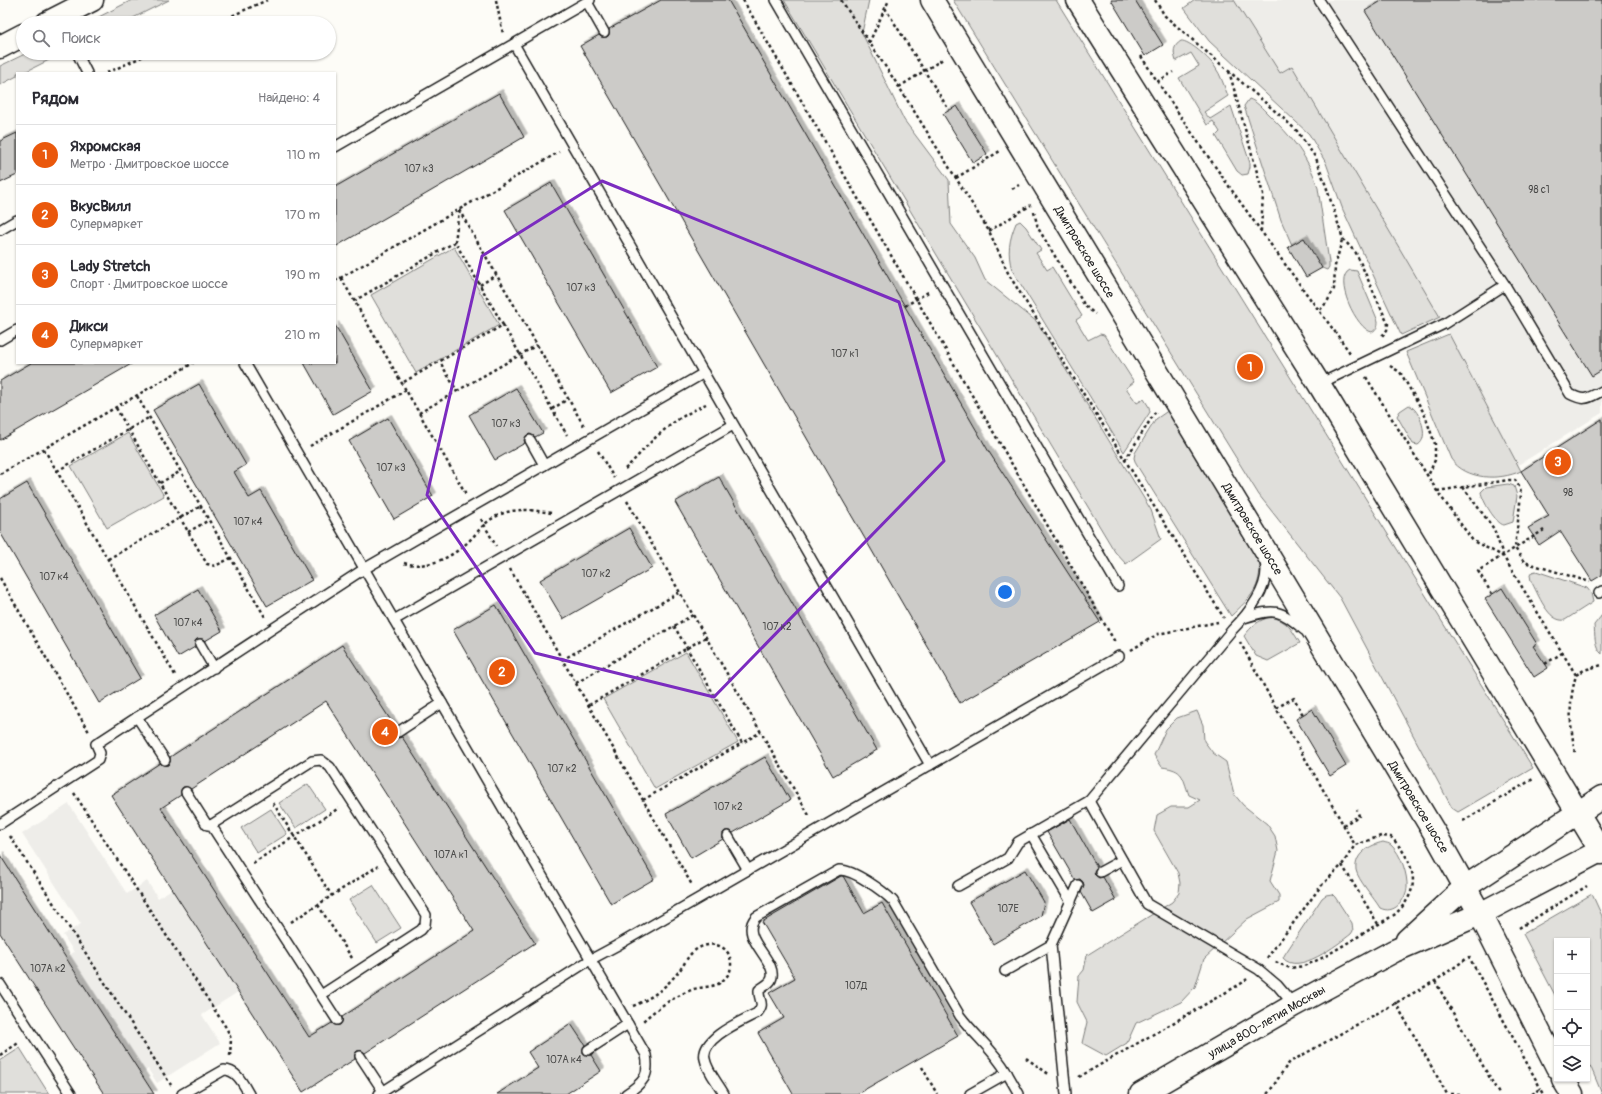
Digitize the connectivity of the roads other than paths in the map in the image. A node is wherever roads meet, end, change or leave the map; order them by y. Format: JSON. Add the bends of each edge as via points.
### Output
{"nodes":[{"id":1,"x":92,"y":0,"type":"edge"},
{"id":2,"x":776,"y":0,"type":"edge"},
{"id":3,"x":932,"y":0,"type":"edge"},
{"id":4,"x":1078,"y":0,"type":"edge"},
{"id":5,"x":1318,"y":0,"type":"edge"},
{"id":6,"x":588,"y":1,"type":"edge"},
{"id":7,"x":60,"y":16,"type":"edge"},
{"id":8,"x":604,"y":32,"type":"dead end"},
{"id":9,"x":16,"y":39,"type":"edge"},
{"id":10,"x":510,"y":46,"type":"junction"},
{"id":11,"x":0,"y":47,"type":"edge"},
{"id":12,"x":80,"y":60,"type":"edge"},
{"id":13,"x":86,"y":72,"type":"edge"},
{"id":14,"x":336,"y":146,"type":"edge"},
{"id":15,"x":16,"y":221,"type":"edge"},
{"id":16,"x":0,"y":230,"type":"edge"},
{"id":17,"x":1505,"y":285,"type":"junction"},
{"id":18,"x":16,"y":331,"type":"edge"},
{"id":19,"x":0,"y":340,"type":"edge"},
{"id":20,"x":246,"y":364,"type":"edge"},
{"id":21,"x":704,"y":373,"type":"junction"},
{"id":22,"x":1319,"y":384,"type":"junction"},
{"id":23,"x":1602,"y":391,"type":"edge"},
{"id":24,"x":733,"y":424,"type":"junction"},
{"id":25,"x":530,"y":440,"type":"dead end"},
{"id":26,"x":544,"y":465,"type":"junction"},
{"id":27,"x":1259,"y":540,"type":"junction"},
{"id":28,"x":364,"y":569,"type":"junction"},
{"id":29,"x":1118,"y":586,"type":"dead end"},
{"id":30,"x":1244,"y":618,"type":"junction"},
{"id":31,"x":394,"y":620,"type":"junction"},
{"id":32,"x":1319,"y":642,"type":"junction"},
{"id":33,"x":200,"y":644,"type":"dead end"},
{"id":34,"x":1118,"y":652,"type":"road end"},
{"id":35,"x":214,"y":668,"type":"junction"},
{"id":36,"x":442,"y":703,"type":"junction"},
{"id":37,"x":137,"y":717,"type":"junction"},
{"id":38,"x":398,"y":732,"type":"dead end"},
{"id":39,"x":165,"y":760,"type":"dead end"},
{"id":40,"x":930,"y":765,"type":"junction"},
{"id":41,"x":186,"y":792,"type":"dead end"},
{"id":42,"x":1602,"y":797,"type":"edge"},
{"id":43,"x":1089,"y":801,"type":"junction"},
{"id":44,"x":1578,"y":813,"type":"junction"},
{"id":45,"x":1,"y":824,"type":"edge"},
{"id":46,"x":211,"y":826,"type":"junction"},
{"id":47,"x":1031,"y":834,"type":"junction"},
{"id":48,"x":728,"y":836,"type":"dead end"},
{"id":49,"x":1602,"y":851,"type":"edge"},
{"id":50,"x":1122,"y":860,"type":"junction"},
{"id":51,"x":748,"y":870,"type":"junction"},
{"id":52,"x":1100,"y":872,"type":"dead end"},
{"id":53,"x":1078,"y":885,"type":"dead end"},
{"id":54,"x":958,"y":886,"type":"dead end"},
{"id":55,"x":1465,"y":887,"type":"junction"},
{"id":56,"x":1071,"y":902,"type":"junction"},
{"id":57,"x":1480,"y":914,"type":"junction"},
{"id":58,"x":1051,"y":945,"type":"junction"},
{"id":59,"x":1394,"y":951,"type":"junction"},
{"id":60,"x":590,"y":960,"type":"junction"},
{"id":61,"x":1005,"y":971,"type":"dead end"},
{"id":62,"x":0,"y":984,"type":"edge"},
{"id":63,"x":321,"y":994,"type":"junction"},
{"id":64,"x":1294,"y":1005,"type":"junction"},
{"id":65,"x":337,"y":1020,"type":"dead end"},
{"id":66,"x":628,"y":1024,"type":"junction"},
{"id":67,"x":588,"y":1050,"type":"dead end"},
{"id":68,"x":360,"y":1056,"type":"dead end"},
{"id":69,"x":1554,"y":1061,"type":"edge"},
{"id":70,"x":1007,"y":1073,"type":"junction"},
{"id":71,"x":1565,"y":1082,"type":"edge"},
{"id":72,"x":381,"y":1093,"type":"edge"},
{"id":73,"x":70,"y":1094,"type":"edge"},
{"id":74,"x":182,"y":1094,"type":"edge"},
{"id":75,"x":249,"y":1094,"type":"edge"},
{"id":76,"x":626,"y":1094,"type":"edge"},
{"id":77,"x":724,"y":1094,"type":"edge"},
{"id":78,"x":970,"y":1094,"type":"edge"},
{"id":79,"x":1019,"y":1094,"type":"edge"},
{"id":80,"x":1066,"y":1094,"type":"edge"},
{"id":81,"x":1141,"y":1094,"type":"edge"},
{"id":82,"x":1572,"y":1094,"type":"edge"}],
"edges":[{"from":1,"to":7,"type":"main road"},
{"from":2,"to":29,"type":"lane"},
{"from":3,"to":27,"type":"main road","name":"Дмитровское шоссе"},
{"from":4,"to":22,"type":"main road"},
{"from":5,"to":17,"type":"lane"},
{"from":6,"to":8,"type":"lane"},
{"from":6,"to":10,"type":"lane"},
{"from":9,"to":11,"type":"main road"},
{"from":10,"to":14,"type":"lane"},
{"from":10,"to":21,"type":"lane","via":[[572,145]]},
{"from":12,"to":13,"type":"lane"},
{"from":15,"to":16,"type":"lane"},
{"from":17,"to":22,"type":"lane","via":[[1444,324]]},
{"from":17,"to":23,"type":"lane","via":[[1570,394],[1580,399]]},
{"from":18,"to":19,"type":"lane"},
{"from":20,"to":28,"type":"lane"},
{"from":21,"to":24,"type":"lane"},
{"from":21,"to":26,"type":"lane"},
{"from":22,"to":44,"type":"main road"},
{"from":24,"to":31,"type":"lane"},
{"from":24,"to":40,"type":"lane"},
{"from":25,"to":26,"type":"lane"},
{"from":26,"to":28,"type":"lane"},
{"from":27,"to":30,"type":"lane","via":[[1267,570],[1265,583]]},
{"from":27,"to":32,"type":"main road","name":"Дмитровское шоссе"},
{"from":28,"to":31,"type":"lane"},
{"from":28,"to":35,"type":"lane"},
{"from":30,"to":32,"type":"lane","via":[[1261,613],[1282,613]]},
{"from":30,"to":43,"type":"lane"},
{"from":31,"to":36,"type":"lane"},
{"from":32,"to":55,"type":"main road","name":"Дмитровское шоссе"},
{"from":33,"to":35,"type":"lane"},
{"from":34,"to":40,"type":"lane"},
{"from":35,"to":37,"type":"lane"},
{"from":36,"to":38,"type":"lane"},
{"from":36,"to":60,"type":"lane"},
{"from":37,"to":39,"type":"lane"},
{"from":37,"to":45,"type":"lane","via":[[96,744],[100,754],[98,760]]},
{"from":40,"to":51,"type":"lane"},
{"from":41,"to":46,"type":"lane","via":[[207,825]]},
{"from":42,"to":44,"type":"main road","name":"улица 800-летия Москвы"},
{"from":43,"to":47,"type":"lane"},
{"from":43,"to":50,"type":"lane"},
{"from":44,"to":49,"type":"main road"},
{"from":44,"to":55,"type":"main road","name":"улица 800-летия Москвы"},
{"from":46,"to":63,"type":"lane"},
{"from":46,"to":63,"type":"lane","via":[[312,761],[317,759],[330,767],[426,915],[425,925],[421,930]]},
{"from":47,"to":54,"type":"lane","via":[[1018,842],[1008,858]]},
{"from":47,"to":56,"type":"lane"},
{"from":48,"to":51,"type":"lane"},
{"from":49,"to":57,"type":"main road","name":"улица 800-летия Москвы"},
{"from":50,"to":52,"type":"lane"},
{"from":50,"to":64,"type":"lane","via":[[1147,904],[1258,969],[1277,985]]},
{"from":51,"to":60,"type":"lane"},
{"from":53,"to":56,"type":"lane"},
{"from":55,"to":57,"type":"main road","name":"Дмитровское шоссе"},
{"from":55,"to":59,"type":"main road","name":"улица 800-летия Москвы"},
{"from":56,"to":58,"type":"lane"},
{"from":57,"to":59,"type":"main road","name":"улица 800-летия Москвы"},
{"from":57,"to":69,"type":"main road","name":"Дмитровское шоссе"},
{"from":58,"to":61,"type":"lane"},
{"from":58,"to":80,"type":"lane"},
{"from":59,"to":64,"type":"main road","name":"улица 800-летия Москвы"},
{"from":60,"to":66,"type":"lane"},
{"from":60,"to":72,"type":"lane"},
{"from":62,"to":73,"type":"lane"},
{"from":63,"to":65,"type":"lane"},
{"from":64,"to":81,"type":"main road","name":"улица 800-летия Москвы"},
{"from":66,"to":67,"type":"lane"},
{"from":66,"to":76,"type":"lane","via":[[646,1055],[648,1067],[645,1078]]},
{"from":68,"to":72,"type":"lane"},
{"from":70,"to":77,"type":"lane","via":[[997,1056],[960,1016],[893,901],[882,890],[850,871],[839,870],[751,922],[752,936],[770,967],[772,978],[759,990],[761,1009],[713,1038],[706,1046],[705,1059]]},
{"from":70,"to":78,"type":"lane"},
{"from":70,"to":79,"type":"lane"},
{"from":71,"to":82,"type":"main road"},
{"from":74,"to":75,"type":"lane","via":[[224,1070],[238,1076]]}]}
